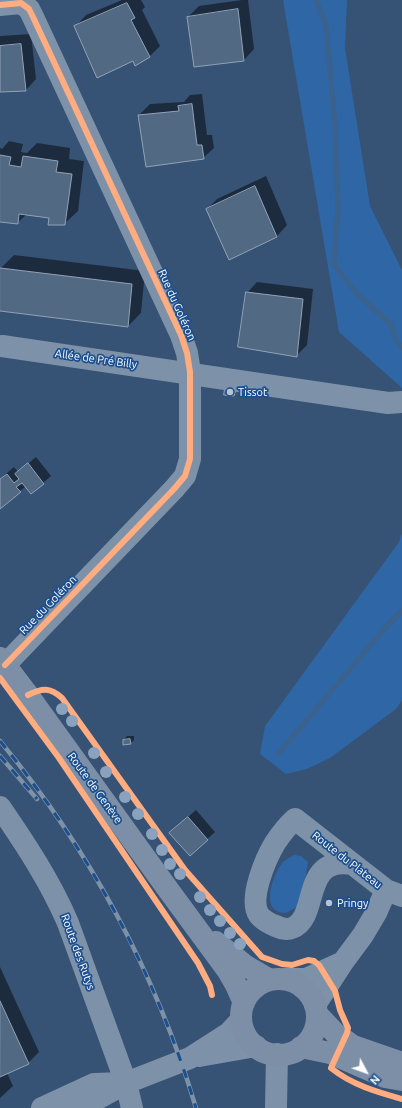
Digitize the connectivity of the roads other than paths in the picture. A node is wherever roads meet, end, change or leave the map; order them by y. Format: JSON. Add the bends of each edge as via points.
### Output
{"nodes":[{"id":1,"x":0,"y":5,"type":"edge"},
{"id":2,"x":2,"y":346,"type":"dead end"},
{"id":3,"x":190,"y":372,"type":"junction"},
{"id":4,"x":402,"y":402,"type":"edge"},
{"id":5,"x":3,"y":662,"type":"edge"},
{"id":6,"x":0,"y":807,"type":"edge"},
{"id":7,"x":352,"y":864,"type":"junction"},
{"id":8,"x":394,"y":893,"type":"edge"},
{"id":9,"x":190,"y":918,"type":"junction"},
{"id":10,"x":342,"y":962,"type":"junction"},
{"id":11,"x":278,"y":980,"type":"junction"},
{"id":12,"x":316,"y":1009,"type":"junction"},
{"id":13,"x":243,"y":1012,"type":"junction"},
{"id":14,"x":256,"y":1046,"type":"junction"},
{"id":15,"x":301,"y":1047,"type":"junction"},
{"id":16,"x":276,"y":1054,"type":"junction"},
{"id":17,"x":190,"y":1058,"type":"junction"},
{"id":18,"x":402,"y":1063,"type":"edge"},
{"id":19,"x":402,"y":1080,"type":"edge"},
{"id":20,"x":126,"y":1083,"type":"junction"},
{"id":21,"x":42,"y":1108,"type":"edge"},
{"id":22,"x":79,"y":1108,"type":"edge"},
{"id":23,"x":132,"y":1108,"type":"edge"},
{"id":24,"x":276,"y":1108,"type":"edge"}],
"edges":[{"from":1,"to":3,"type":"street","name":"Rue du Goléron","via":[[21,3],[33,17],[181,335]]},
{"from":2,"to":3,"type":"street","name":"Allée de Pré Billy"},
{"from":3,"to":4,"type":"street","name":"Allée de Pré Billy","via":[[388,403]]},
{"from":3,"to":5,"type":"street","name":"Rue du Goléron","via":[[190,459],[185,476]]},
{"from":5,"to":9,"type":"main road","name":"Route de Genève"},
{"from":6,"to":20,"type":"street","name":"Route des Rutys","via":[[34,857],[58,899]]},
{"from":7,"to":7,"type":"street","name":"Route du Plateau","via":[[295,819],[275,843],[258,885],[255,904],[259,915],[266,922],[284,929],[292,928],[304,917],[315,882],[322,872],[335,863]]},
{"from":7,"to":8,"type":"street","name":"Route du Plateau"},
{"from":8,"to":10,"type":"street","via":[[376,913]]},
{"from":9,"to":11,"type":"main road","name":"Route de Genève","via":[[253,971]]},
{"from":9,"to":13,"type":"main road","name":"Route de Genève","via":[[233,980]]},
{"from":10,"to":11,"type":"street","via":[[306,979]]},
{"from":10,"to":12,"type":"street"},
{"from":11,"to":12,"type":"main road","name":"Route de Genève","via":[[294,982],[305,989]]},
{"from":11,"to":13,"type":"main road","via":[[262,983],[254,988]]},
{"from":12,"to":15,"type":"main road","via":[[313,1033]]},
{"from":12,"to":18,"type":"main road","name":"Route de Genève","via":[[336,1034],[353,1046]]},
{"from":13,"to":14,"type":"main road","name":"Route de Genève","via":[[243,1029]]},
{"from":13,"to":17,"type":"street","via":[[229,1033]]},
{"from":14,"to":16,"type":"main road","name":"Route de Genève","via":[[268,1053]]},
{"from":14,"to":17,"type":"street"},
{"from":15,"to":16,"type":"main road","via":[[290,1053]]},
{"from":15,"to":19,"type":"main road","via":[[330,1053],[385,1077]]},
{"from":16,"to":24,"type":"street"},
{"from":17,"to":20,"type":"street"},
{"from":20,"to":21,"type":"street","via":[[94,1084]]},
{"from":20,"to":22,"type":"street"},
{"from":20,"to":23,"type":"street","name":"Route des Rutys"}]}
